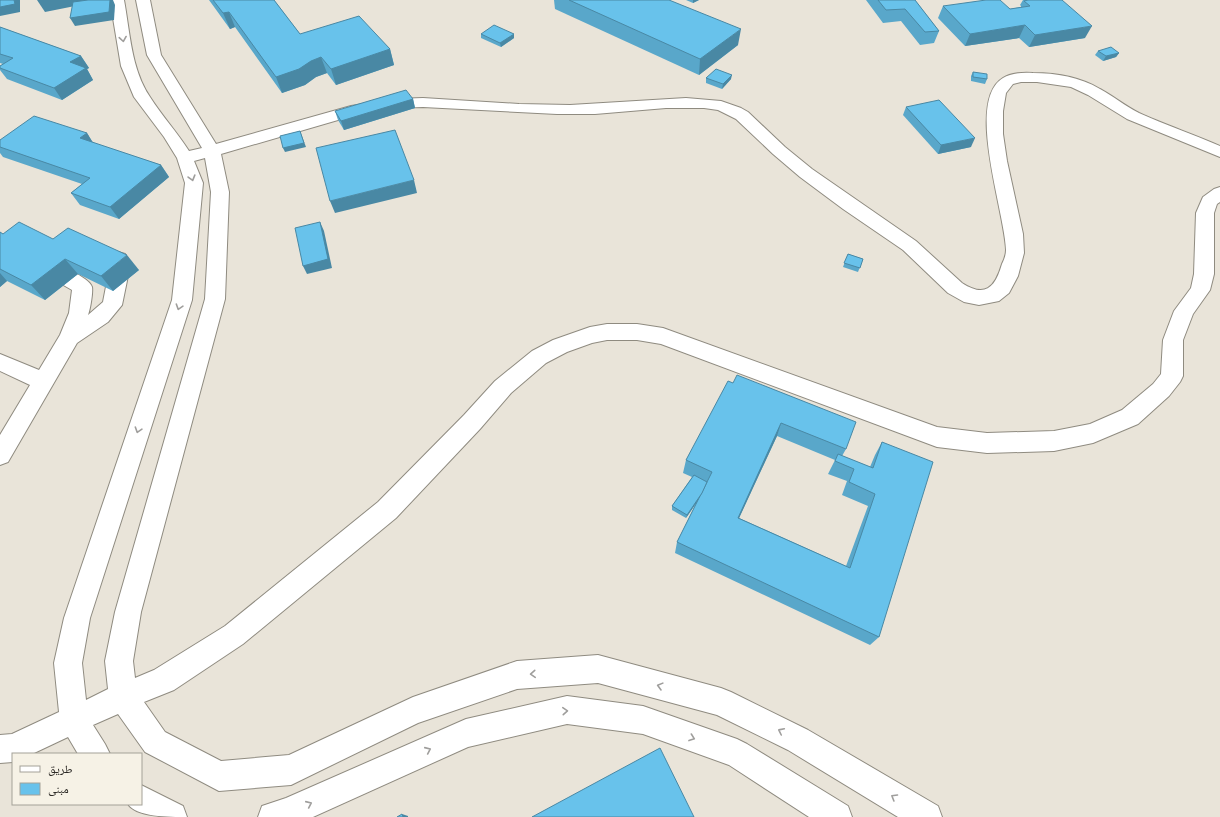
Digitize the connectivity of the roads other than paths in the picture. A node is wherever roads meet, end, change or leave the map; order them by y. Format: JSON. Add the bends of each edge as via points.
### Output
{"nodes":[{"id":1,"x":117,"y":0,"type":"edge"},
{"id":2,"x":143,"y":0,"type":"edge"},
{"id":3,"x":212,"y":151,"type":"junction"},
{"id":4,"x":1220,"y":152,"type":"edge"},
{"id":5,"x":185,"y":158,"type":"junction"},
{"id":6,"x":1220,"y":193,"type":"edge"},
{"id":7,"x":0,"y":249,"type":"edge"},
{"id":8,"x":116,"y":251,"type":"edge"},
{"id":9,"x":70,"y":337,"type":"junction"},
{"id":10,"x":0,"y":362,"type":"edge"},
{"id":11,"x":44,"y":381,"type":"junction"},
{"id":12,"x":0,"y":456,"type":"edge"},
{"id":13,"x":123,"y":697,"type":"junction"},
{"id":14,"x":74,"y":721,"type":"junction"},
{"id":15,"x":0,"y":749,"type":"edge"},
{"id":16,"x":93,"y":753,"type":"edge"},
{"id":17,"x":142,"y":801,"type":"edge"},
{"id":18,"x":172,"y":817,"type":"edge"},
{"id":19,"x":273,"y":817,"type":"edge"},
{"id":20,"x":837,"y":817,"type":"edge"},
{"id":21,"x":927,"y":817,"type":"edge"}],
"edges":[{"from":1,"to":5,"type":"street","one_way":true,"via":[[128,66],[142,97]]},
{"from":2,"to":3,"type":"street","via":[[154,55]]},
{"from":3,"to":4,"type":"street","via":[[379,105],[430,101],[493,107],[592,109],[641,104],[691,103],[716,106],[732,110],[742,116],[783,155],[916,250],[965,296],[977,299],[996,294],[1004,287],[1016,251],[997,148],[995,112],[1000,88],[1009,80],[1030,77],[1066,80],[1078,84],[1131,115]]},
{"from":3,"to":5,"type":"street"},
{"from":3,"to":13,"type":"street","via":[[220,192],[215,299],[128,612],[118,661]]},
{"from":5,"to":14,"type":"street","one_way":true,"via":[[194,183],[182,300],[77,618],[68,663]]},
{"from":6,"to":13,"type":"street","via":[[1210,201],[1205,213],[1204,274],[1200,290],[1184,310],[1173,340],[1172,376],[1161,390],[1130,417],[1093,433],[1054,441],[987,443],[937,437],[663,336],[638,332],[590,335],[539,357],[503,387],[387,510],[234,635],[164,680]]},
{"from":7,"to":9,"type":"street","via":[[53,271],[82,287],[79,313]]},
{"from":8,"to":9,"type":"street","via":[[120,266],[112,305],[101,317]]},
{"from":9,"to":11,"type":"street"},
{"from":10,"to":11,"type":"street"},
{"from":11,"to":12,"type":"street"},
{"from":13,"to":14,"type":"street"},
{"from":21,"to":13,"type":"street","one_way":true,"via":[[798,740],[721,702],[598,669],[517,675],[413,712],[291,770],[219,776],[155,742]]},
{"from":14,"to":15,"type":"street","via":[[13,748]]},
{"from":14,"to":16,"type":"street"},
{"from":17,"to":18,"type":"street"},
{"from":19,"to":20,"type":"street","one_way":true,"via":[[288,813],[466,733],[567,710],[643,720],[737,754]]}]}
